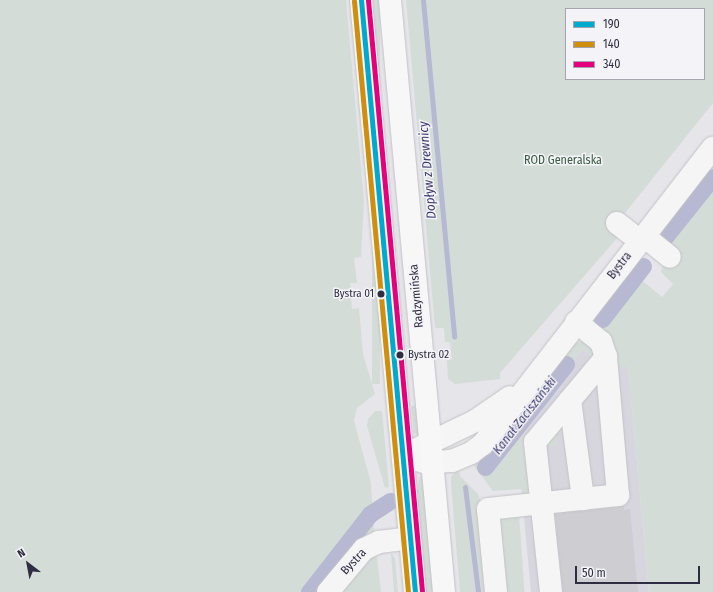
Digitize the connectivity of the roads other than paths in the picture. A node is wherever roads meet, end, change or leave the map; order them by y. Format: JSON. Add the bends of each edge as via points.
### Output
{"nodes":[{"id":1,"x":361,"y":0,"type":"edge"},
{"id":2,"x":390,"y":0,"type":"edge"},
{"id":3,"x":713,"y":148,"type":"edge"},
{"id":4,"x":617,"y":223,"type":"dead end"},
{"id":5,"x":642,"y":238,"type":"junction"},
{"id":6,"x":670,"y":257,"type":"dead end"},
{"id":7,"x":576,"y":322,"type":"junction"},
{"id":8,"x":606,"y":357,"type":"junction"},
{"id":9,"x":527,"y":384,"type":"junction"},
{"id":10,"x":570,"y":400,"type":"junction"},
{"id":11,"x":426,"y":401,"type":"junction"},
{"id":12,"x":465,"y":426,"type":"junction"},
{"id":13,"x":430,"y":442,"type":"junction"},
{"id":14,"x":403,"y":456,"type":"junction"},
{"id":15,"x":432,"y":463,"type":"junction"},
{"id":16,"x":583,"y":499,"type":"junction"},
{"id":17,"x":542,"y":503,"type":"junction"},
{"id":18,"x":410,"y":538,"type":"junction"},
{"id":19,"x":328,"y":592,"type":"edge"},
{"id":20,"x":415,"y":592,"type":"edge"},
{"id":21,"x":444,"y":592,"type":"edge"},
{"id":22,"x":496,"y":592,"type":"edge"},
{"id":23,"x":551,"y":592,"type":"edge"}],
"edges":[{"from":1,"to":14,"type":"main road"},
{"from":2,"to":11,"type":"main road","name":"Radzymińska"},
{"from":3,"to":5,"type":"street","name":"Bystra"},
{"from":4,"to":5,"type":"street"},
{"from":5,"to":6,"type":"street"},
{"from":5,"to":7,"type":"street","name":"Bystra"},
{"from":7,"to":8,"type":"street","via":[[601,342]]},
{"from":7,"to":9,"type":"street","name":"Bystra"},
{"from":8,"to":10,"type":"street"},
{"from":8,"to":16,"type":"street","via":[[618,495]]},
{"from":9,"to":12,"type":"street","name":"Bystra","via":[[487,414]]},
{"from":9,"to":15,"type":"street","name":"Bystra","via":[[477,449],[457,459]]},
{"from":10,"to":16,"type":"street"},
{"from":10,"to":17,"type":"street","via":[[535,442]]},
{"from":11,"to":12,"type":"street","via":[[431,411],[440,419]]},
{"from":11,"to":13,"type":"main road","name":"Radzymińska"},
{"from":12,"to":13,"type":"street","name":"Bystra"},
{"from":13,"to":14,"type":"street","name":"Bystra"},
{"from":13,"to":15,"type":"main road","name":"Radzymińska"},
{"from":14,"to":15,"type":"street","name":"Bystra","via":[[421,463]]},
{"from":14,"to":18,"type":"main road"},
{"from":15,"to":21,"type":"main road","name":"Radzymińska"},
{"from":16,"to":17,"type":"street"},
{"from":17,"to":22,"type":"street","via":[[488,509]]},
{"from":17,"to":23,"type":"street"},
{"from":18,"to":19,"type":"street","name":"Bystra","via":[[378,542],[364,549]]},
{"from":18,"to":20,"type":"main road"}]}
